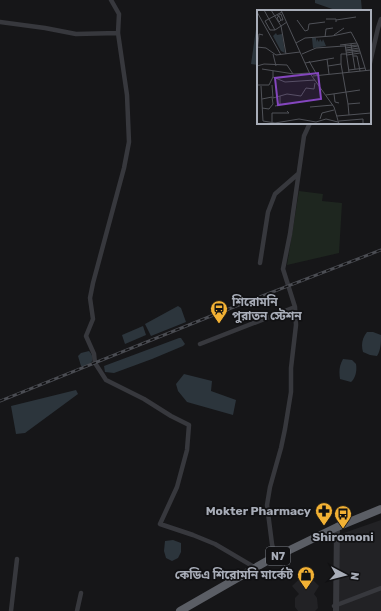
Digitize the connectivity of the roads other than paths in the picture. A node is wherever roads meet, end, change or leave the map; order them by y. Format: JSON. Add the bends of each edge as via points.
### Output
{"nodes":[{"id":1,"x":111,"y":0,"type":"edge"},
{"id":2,"x":381,"y":19,"type":"edge"},
{"id":3,"x":0,"y":22,"type":"edge"},
{"id":4,"x":118,"y":34,"type":"junction"},
{"id":5,"x":371,"y":59,"type":"edge"},
{"id":6,"x":310,"y":124,"type":"edge"},
{"id":7,"x":298,"y":174,"type":"junction"},
{"id":8,"x":260,"y":262,"type":"dead end"},
{"id":9,"x":295,"y":306,"type":"junction"},
{"id":10,"x":200,"y":344,"type":"dead end"},
{"id":11,"x":381,"y":509,"type":"edge"},
{"id":12,"x":336,"y":528,"type":"junction"},
{"id":13,"x":275,"y":557,"type":"junction"},
{"id":14,"x":17,"y":559,"type":"dead end"},
{"id":15,"x":256,"y":568,"type":"junction"},
{"id":16,"x":381,"y":588,"type":"edge"},
{"id":17,"x":81,"y":593,"type":"dead end"},
{"id":18,"x":334,"y":609,"type":"edge"},
{"id":19,"x":11,"y":611,"type":"edge"},
{"id":20,"x":77,"y":611,"type":"edge"},
{"id":21,"x":180,"y":611,"type":"edge"}],
"edges":[{"from":1,"to":4,"type":"street","via":[[118,14]]},
{"from":2,"to":5,"type":"street"},
{"from":3,"to":4,"type":"street","via":[[76,34]]},
{"from":4,"to":15,"type":"street","via":[[127,94],[129,142],[93,283],[90,298],[93,319],[86,336],[96,363],[106,380],[189,425],[187,450],[177,487],[160,524],[215,544]]},
{"from":6,"to":7,"type":"street","via":[[304,136]]},
{"from":7,"to":8,"type":"street","via":[[275,194],[268,212]]},
{"from":7,"to":9,"type":"street","via":[[283,268]]},
{"from":9,"to":10,"type":"street"},
{"from":9,"to":13,"type":"street","via":[[291,392],[267,505]]},
{"from":11,"to":12,"type":"highway","number":"N7"},
{"from":12,"to":13,"type":"highway","number":"N7"},
{"from":12,"to":18,"type":"street"},
{"from":13,"to":15,"type":"highway","number":"N7"},
{"from":14,"to":19,"type":"street"},
{"from":15,"to":21,"type":"highway","number":"N7"},
{"from":16,"to":18,"type":"street"},
{"from":17,"to":20,"type":"street"}]}
